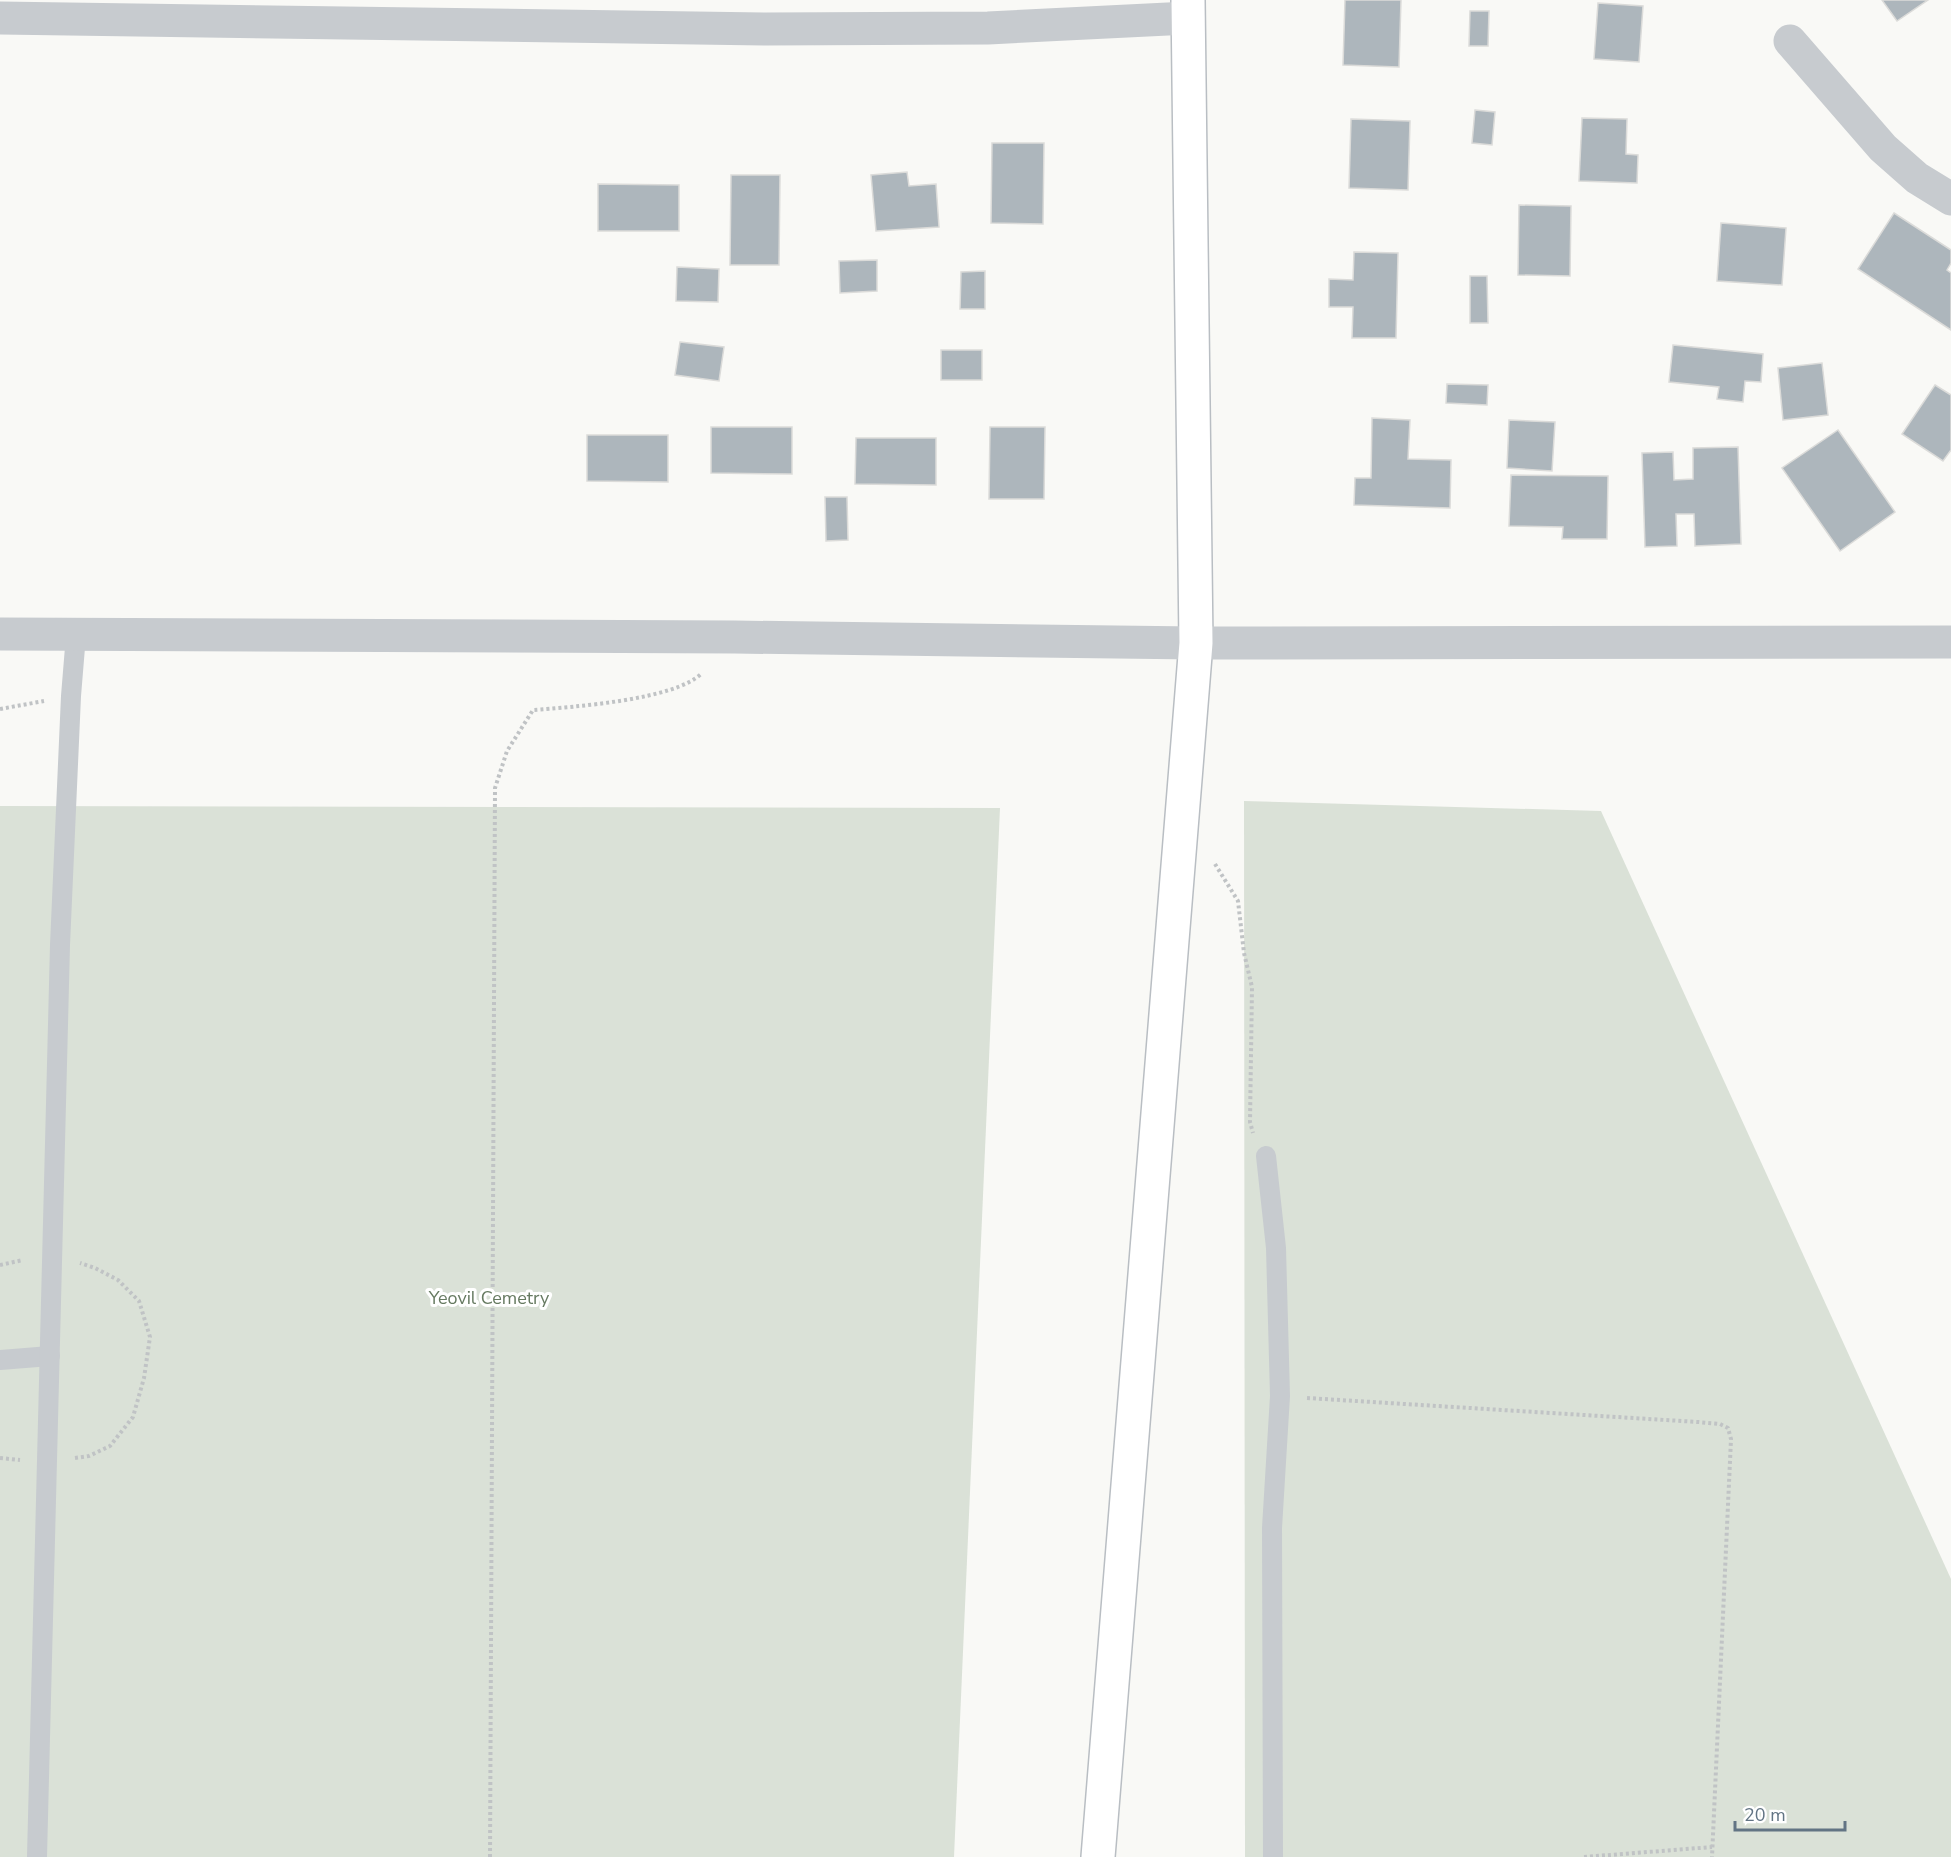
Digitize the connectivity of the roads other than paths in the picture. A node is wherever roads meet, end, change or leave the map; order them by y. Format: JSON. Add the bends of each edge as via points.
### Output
{"nodes":[{"id":1,"x":1188,"y":9,"type":"edge"},
{"id":2,"x":0,"y":18,"type":"edge"},
{"id":3,"x":1790,"y":41,"type":"dead end"},
{"id":4,"x":1951,"y":199,"type":"edge"},
{"id":5,"x":0,"y":634,"type":"edge"},
{"id":6,"x":76,"y":635,"type":"junction"},
{"id":7,"x":1951,"y":642,"type":"edge"},
{"id":8,"x":1196,"y":643,"type":"junction"},
{"id":9,"x":1266,"y":1156,"type":"road end"},
{"id":10,"x":50,"y":1356,"type":"junction"},
{"id":11,"x":0,"y":1360,"type":"edge"},
{"id":12,"x":37,"y":1857,"type":"edge"},
{"id":13,"x":1098,"y":1857,"type":"edge"},
{"id":14,"x":1273,"y":1857,"type":"edge"}],
"edges":[{"from":1,"to":2,"type":"street","via":[[988,28],[766,29]]},
{"from":1,"to":8,"type":"street"},
{"from":3,"to":4,"type":"street","via":[[1882,148],[1917,178]]},
{"from":5,"to":6,"type":"street"},
{"from":6,"to":8,"type":"street"},
{"from":6,"to":10,"type":"lane","via":[[60,945]]},
{"from":7,"to":8,"type":"street"},
{"from":8,"to":13,"type":"street"},
{"from":9,"to":14,"type":"lane","via":[[1276,1248],[1280,1396],[1272,1528]]},
{"from":10,"to":11,"type":"lane"},
{"from":10,"to":12,"type":"lane"}]}
